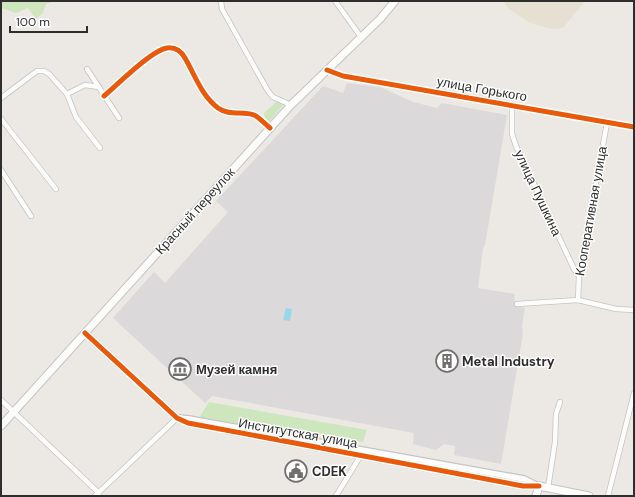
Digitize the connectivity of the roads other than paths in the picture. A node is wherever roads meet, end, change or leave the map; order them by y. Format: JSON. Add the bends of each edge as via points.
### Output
{"nodes":[{"id":1,"x":221,"y":1,"type":"edge"},
{"id":2,"x":335,"y":1,"type":"edge"},
{"id":3,"x":395,"y":1,"type":"edge"},
{"id":4,"x":361,"y":37,"type":"junction"},
{"id":5,"x":87,"y":69,"type":"dead end"},
{"id":6,"x":327,"y":70,"type":"junction"},
{"id":7,"x":98,"y":87,"type":"junction"},
{"id":8,"x":67,"y":94,"type":"junction"},
{"id":9,"x":104,"y":96,"type":"junction"},
{"id":10,"x":1,"y":98,"type":"edge"},
{"id":11,"x":291,"y":106,"type":"junction"},
{"id":12,"x":512,"y":106,"type":"junction"},
{"id":13,"x":120,"y":118,"type":"dead end"},
{"id":14,"x":1,"y":119,"type":"edge"},
{"id":15,"x":607,"y":123,"type":"junction"},
{"id":16,"x":634,"y":127,"type":"edge"},
{"id":17,"x":270,"y":128,"type":"junction"},
{"id":18,"x":100,"y":148,"type":"dead end"},
{"id":19,"x":1,"y":170,"type":"edge"},
{"id":20,"x":56,"y":189,"type":"dead end"},
{"id":21,"x":31,"y":216,"type":"dead end"},
{"id":22,"x":579,"y":276,"type":"junction"},
{"id":23,"x":578,"y":300,"type":"junction"},
{"id":24,"x":517,"y":304,"type":"dead end"},
{"id":25,"x":634,"y":310,"type":"edge"},
{"id":26,"x":85,"y":333,"type":"junction"},
{"id":27,"x":634,"y":393,"type":"edge"},
{"id":28,"x":1,"y":400,"type":"edge"},
{"id":29,"x":560,"y":402,"type":"dead end"},
{"id":30,"x":14,"y":412,"type":"junction"},
{"id":31,"x":177,"y":418,"type":"junction"},
{"id":32,"x":1,"y":426,"type":"edge"},
{"id":33,"x":361,"y":453,"type":"junction"},
{"id":34,"x":539,"y":486,"type":"junction"},
{"id":35,"x":548,"y":488,"type":"junction"},
{"id":36,"x":97,"y":494,"type":"edge"},
{"id":37,"x":336,"y":496,"type":"edge"},
{"id":38,"x":536,"y":496,"type":"edge"},
{"id":39,"x":589,"y":496,"type":"edge"},
{"id":40,"x":608,"y":496,"type":"edge"}],
"edges":[{"from":1,"to":11,"type":"street","via":[[222,9],[268,90],[273,97]]},
{"from":2,"to":4,"type":"street"},
{"from":3,"to":4,"type":"main road","name":"Красный переулок"},
{"from":4,"to":6,"type":"main road","name":"Красный переулок"},
{"from":5,"to":7,"type":"street"},
{"from":6,"to":11,"type":"main road","name":"Красный переулок"},
{"from":6,"to":12,"type":"street","name":"улица Горького","via":[[343,76]]},
{"from":7,"to":8,"type":"street","via":[[85,85]]},
{"from":7,"to":9,"type":"street"},
{"from":8,"to":10,"type":"street","via":[[49,74],[37,71]]},
{"from":8,"to":18,"type":"street","via":[[76,116]]},
{"from":9,"to":13,"type":"street"},
{"from":9,"to":17,"type":"street","via":[[149,59],[166,48],[174,48],[185,57],[201,89],[219,109],[227,113],[255,115]]},
{"from":11,"to":17,"type":"main road","name":"Красный переулок"},
{"from":12,"to":15,"type":"street","name":"улица Горького"},
{"from":12,"to":22,"type":"street","name":"улица Пушкина","via":[[512,134],[516,146]]},
{"from":14,"to":20,"type":"street"},
{"from":15,"to":16,"type":"street","name":"улица Горького"},
{"from":15,"to":22,"type":"street","name":"Кооперативная улица"},
{"from":17,"to":26,"type":"main road","name":"Красный переулок"},
{"from":19,"to":21,"type":"street"},
{"from":22,"to":23,"type":"street","name":"Кооперативная улица"},
{"from":23,"to":24,"type":"street"},
{"from":23,"to":25,"type":"street","via":[[616,309]]},
{"from":26,"to":30,"type":"main road","name":"Красный переулок"},
{"from":26,"to":31,"type":"street","name":"Институтская улица"},
{"from":27,"to":40,"type":"street"},
{"from":28,"to":30,"type":"street"},
{"from":29,"to":35,"type":"street","via":[[556,414],[555,442]]},
{"from":30,"to":32,"type":"main road","name":"Красный переулок"},
{"from":30,"to":36,"type":"street"},
{"from":31,"to":33,"type":"street","name":"Институтская улица","via":[[188,423]]},
{"from":31,"to":36,"type":"street"},
{"from":33,"to":34,"type":"street","name":"Институтская улица","via":[[445,468],[523,486]]},
{"from":33,"to":37,"type":"street"},
{"from":34,"to":35,"type":"main road","name":"Институтская улица"},
{"from":34,"to":38,"type":"main road"},
{"from":35,"to":39,"type":"main road","name":"Институтская улица"}]}
